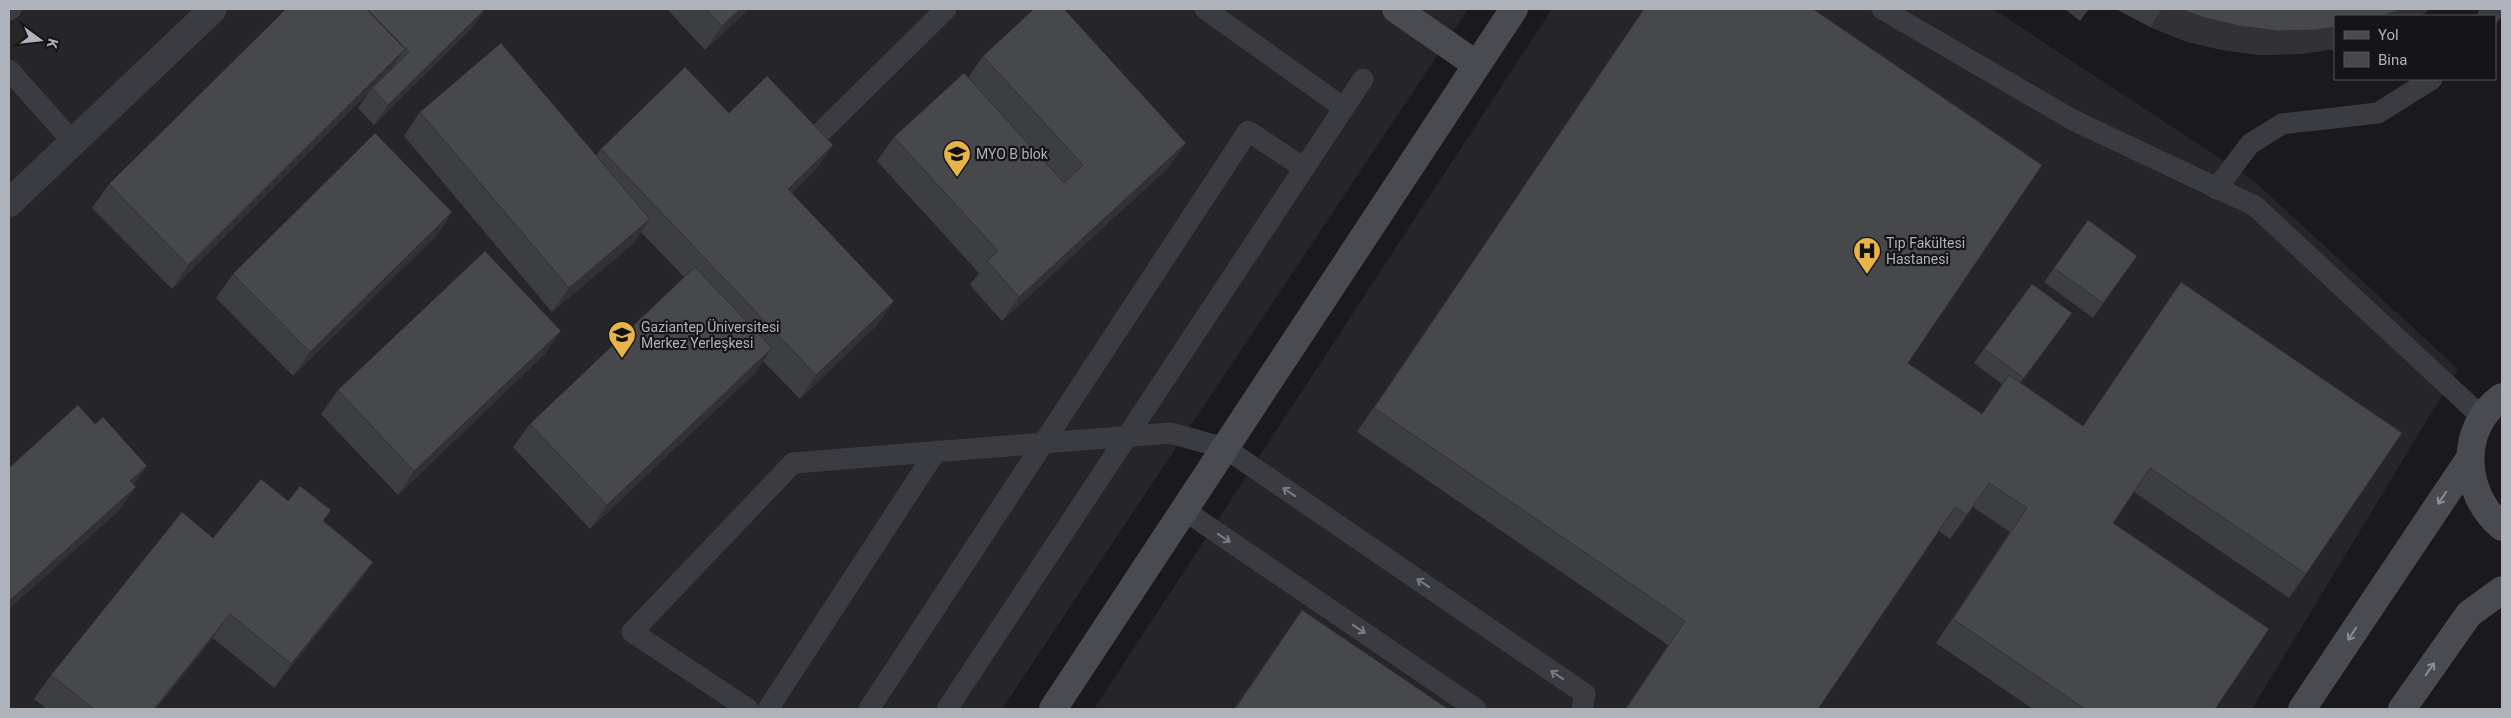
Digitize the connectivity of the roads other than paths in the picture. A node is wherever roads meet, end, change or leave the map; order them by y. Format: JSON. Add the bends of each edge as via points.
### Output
{"nodes":[{"id":1,"x":213,"y":9,"type":"edge"},
{"id":2,"x":946,"y":9,"type":"edge"},
{"id":3,"x":1205,"y":9,"type":"edge"},
{"id":4,"x":1396,"y":9,"type":"edge"},
{"id":5,"x":1514,"y":9,"type":"edge"},
{"id":6,"x":1882,"y":9,"type":"edge"},
{"id":7,"x":1477,"y":65,"type":"junction"},
{"id":8,"x":9,"y":70,"type":"edge"},
{"id":9,"x":1363,"y":79,"type":"dead end"},
{"id":10,"x":2430,"y":80,"type":"edge"},
{"id":11,"x":1344,"y":108,"type":"junction"},
{"id":12,"x":819,"y":134,"type":"edge"},
{"id":13,"x":73,"y":142,"type":"junction"},
{"id":14,"x":1304,"y":168,"type":"junction"},
{"id":15,"x":2216,"y":189,"type":"junction"},
{"id":16,"x":9,"y":203,"type":"edge"},
{"id":17,"x":2502,"y":397,"type":"edge"},
{"id":18,"x":2483,"y":418,"type":"junction"},
{"id":19,"x":1127,"y":436,"type":"junction"},
{"id":20,"x":1044,"y":443,"type":"junction"},
{"id":21,"x":1225,"y":448,"type":"junction"},
{"id":22,"x":936,"y":451,"type":"junction"},
{"id":23,"x":2470,"y":458,"type":"junction"},
{"id":24,"x":1184,"y":510,"type":"junction"},
{"id":25,"x":2502,"y":527,"type":"edge"},
{"id":26,"x":2502,"y":590,"type":"edge"},
{"id":27,"x":748,"y":709,"type":"edge"},
{"id":28,"x":768,"y":709,"type":"edge"},
{"id":29,"x":869,"y":709,"type":"edge"},
{"id":30,"x":948,"y":709,"type":"edge"},
{"id":31,"x":1053,"y":709,"type":"edge"},
{"id":32,"x":1476,"y":709,"type":"edge"},
{"id":33,"x":1582,"y":709,"type":"edge"},
{"id":34,"x":2302,"y":709,"type":"edge"},
{"id":35,"x":2402,"y":709,"type":"edge"}],
"edges":[{"from":1,"to":13,"type":"street"},
{"from":2,"to":12,"type":"lane"},
{"from":3,"to":11,"type":"lane"},
{"from":4,"to":7,"type":"street"},
{"from":5,"to":7,"type":"street"},
{"from":6,"to":15,"type":"lane","via":[[2073,120]]},
{"from":7,"to":21,"type":"street"},
{"from":8,"to":13,"type":"lane"},
{"from":9,"to":11,"type":"lane"},
{"from":10,"to":15,"type":"lane","via":[[2378,113],[2282,124],[2250,144]]},
{"from":11,"to":14,"type":"lane"},
{"from":13,"to":16,"type":"street"},
{"from":14,"to":19,"type":"lane"},
{"from":14,"to":20,"type":"lane","via":[[1248,131]]},
{"from":15,"to":18,"type":"lane","via":[[2255,206]]},
{"from":17,"to":18,"type":"street"},
{"from":18,"to":23,"type":"street","via":[[2474,437]]},
{"from":19,"to":20,"type":"lane"},
{"from":19,"to":21,"type":"lane","via":[[1170,433]]},
{"from":19,"to":30,"type":"lane"},
{"from":20,"to":22,"type":"lane"},
{"from":20,"to":29,"type":"lane"},
{"from":21,"to":24,"type":"street"},
{"from":33,"to":21,"type":"lane","one_way":true,"via":[[1585,694]]},
{"from":22,"to":27,"type":"lane","via":[[793,463],[632,632]]},
{"from":22,"to":28,"type":"lane"},
{"from":23,"to":25,"type":"street","via":[[2472,480],[2479,500],[2491,518]]},
{"from":23,"to":34,"type":"street","one_way":true},
{"from":24,"to":31,"type":"street"},
{"from":24,"to":32,"type":"lane","one_way":true},
{"from":35,"to":26,"type":"street","one_way":true,"via":[[2469,614]]}]}
